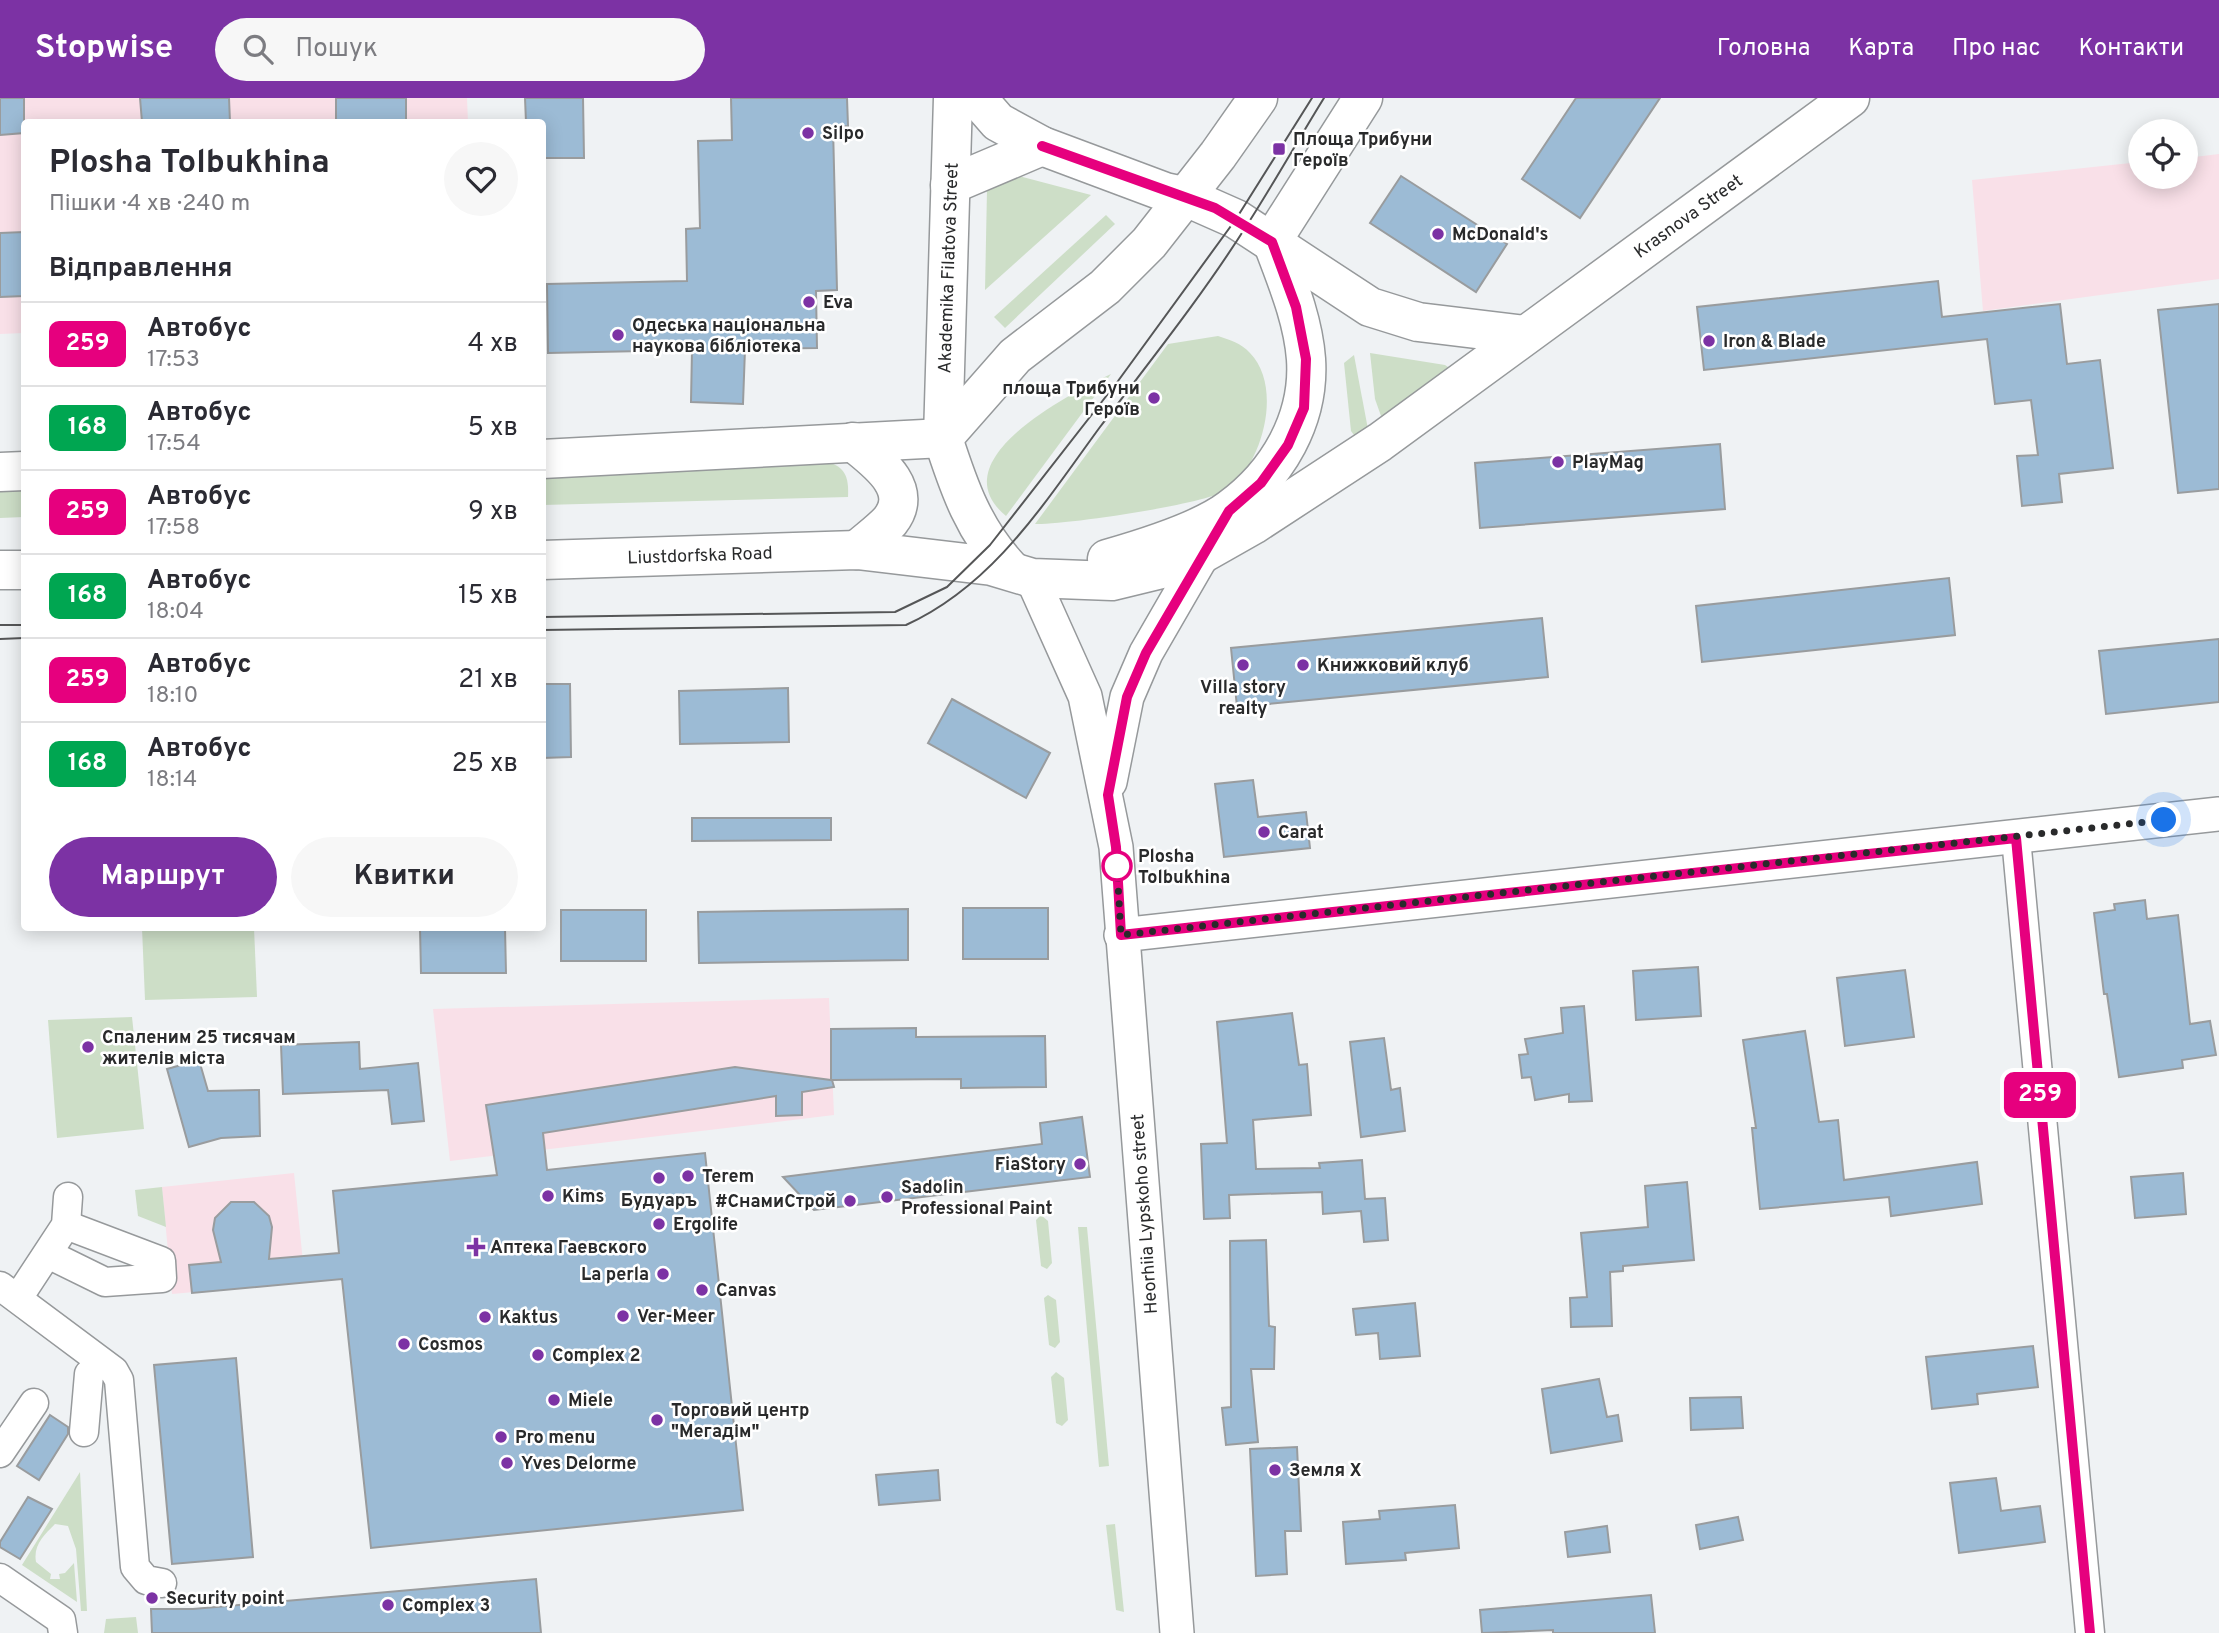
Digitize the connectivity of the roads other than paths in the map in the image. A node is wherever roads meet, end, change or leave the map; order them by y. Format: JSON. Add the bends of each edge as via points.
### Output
{"nodes":[{"id":1,"x":953,"y":98,"type":"edge"},
{"id":2,"x":977,"y":98,"type":"edge"},
{"id":3,"x":1258,"y":98,"type":"edge"},
{"id":4,"x":1363,"y":98,"type":"edge"},
{"id":5,"x":1850,"y":98,"type":"edge"},
{"id":6,"x":1042,"y":146,"type":"junction"},
{"id":7,"x":950,"y":185,"type":"junction"},
{"id":8,"x":1184,"y":196,"type":"junction"},
{"id":9,"x":1252,"y":229,"type":"junction"},
{"id":10,"x":1525,"y":335,"type":"junction"},
{"id":11,"x":943,"y":438,"type":"junction"},
{"id":12,"x":853,"y":442,"type":"junction"},
{"id":13,"x":546,"y":458,"type":"edge"},
{"id":14,"x":0,"y":471,"type":"edge"},
{"id":15,"x":21,"y":471,"type":"edge"},
{"id":16,"x":1229,"y":511,"type":"junction"},
{"id":17,"x":857,"y":550,"type":"junction"},
{"id":18,"x":1203,"y":553,"type":"junction"},
{"id":19,"x":546,"y":560,"type":"edge"},
{"id":20,"x":1011,"y":564,"type":"junction"},
{"id":21,"x":0,"y":570,"type":"edge"},
{"id":22,"x":21,"y":570,"type":"edge"},
{"id":23,"x":1108,"y":795,"type":"junction"},
{"id":24,"x":2219,"y":814,"type":"edge"},
{"id":25,"x":2016,"y":838,"type":"junction"},
{"id":26,"x":1121,"y":935,"type":"junction"},
{"id":27,"x":68,"y":1197,"type":"dead end"},
{"id":28,"x":66,"y":1225,"type":"junction"},
{"id":29,"x":48,"y":1254,"type":"junction"},
{"id":30,"x":9,"y":1292,"type":"edge"},
{"id":31,"x":94,"y":1365,"type":"junction"},
{"id":32,"x":34,"y":1403,"type":"dead end"},
{"id":33,"x":70,"y":1406,"type":"dead end"},
{"id":34,"x":84,"y":1432,"type":"dead end"},
{"id":35,"x":0,"y":1453,"type":"edge"},
{"id":36,"x":0,"y":1578,"type":"edge"},
{"id":37,"x":162,"y":1583,"type":"dead end"},
{"id":38,"x":63,"y":1633,"type":"edge"},
{"id":39,"x":1177,"y":1633,"type":"edge"},
{"id":40,"x":2090,"y":1633,"type":"edge"}],
"edges":[{"from":1,"to":7,"type":"main road","name":"Akademika Filatova Street"},
{"from":2,"to":6,"type":"main road","via":[[998,121]]},
{"from":3,"to":8,"type":"main road"},
{"from":4,"to":9,"type":"main road"},
{"from":5,"to":10,"type":"main road","name":"Krasnova Street"},
{"from":6,"to":7,"type":"main road"},
{"from":6,"to":8,"type":"main road"},
{"from":7,"to":11,"type":"main road","name":"Akademika Filatova Street"},
{"from":8,"to":9,"type":"main road"},
{"from":8,"to":11,"type":"main road","via":[[1123,270],[1015,356]]},
{"from":9,"to":10,"type":"main road","via":[[1370,307],[1418,322]]},
{"from":9,"to":16,"type":"main road","via":[[1296,307],[1303,346],[1304,408],[1288,445],[1261,483]]},
{"from":10,"to":18,"type":"main road","name":"Krasnova Street","via":[[1340,468]]},
{"from":11,"to":12,"type":"main road"},
{"from":11,"to":20,"type":"main road","via":[[964,503]]},
{"from":12,"to":13,"type":"main road"},
{"from":12,"to":17,"type":"main road","via":[[885,468],[895,483],[898,500],[891,519]]},
{"from":14,"to":15,"type":"main road"},
{"from":16,"to":18,"type":"street","name":"Heorhiia Lypskoho street"},
{"from":16,"to":20,"type":"main road","via":[[1111,558]]},
{"from":17,"to":19,"type":"main road","name":"Liustdorfska Road"},
{"from":17,"to":20,"type":"main road","name":"Liustdorfska Road"},
{"from":18,"to":20,"type":"main road","via":[[1186,563],[1112,581]]},
{"from":18,"to":23,"type":"street","name":"Heorhiia Lypskoho street","via":[[1146,653],[1127,697]]},
{"from":20,"to":23,"type":"street","name":"Heorhiia Lypskoho street","via":[[1085,696]]},
{"from":21,"to":22,"type":"main road"},
{"from":23,"to":26,"type":"street","name":"Heorhiia Lypskoho street"},
{"from":24,"to":25,"type":"street"},
{"from":25,"to":26,"type":"street"},
{"from":25,"to":40,"type":"street"},
{"from":26,"to":39,"type":"street","name":"Heorhiia Lypskoho street"},
{"from":27,"to":28,"type":"street"},
{"from":28,"to":29,"type":"street"},
{"from":28,"to":29,"type":"street","via":[[161,1261],[162,1278],[105,1282]]},
{"from":29,"to":30,"type":"street"},
{"from":30,"to":31,"type":"street"},
{"from":31,"to":33,"type":"street"},
{"from":31,"to":34,"type":"street"},
{"from":31,"to":37,"type":"street","via":[[119,1380],[135,1567],[146,1580]]},
{"from":32,"to":35,"type":"street"},
{"from":36,"to":38,"type":"street","via":[[61,1620]]}]}
